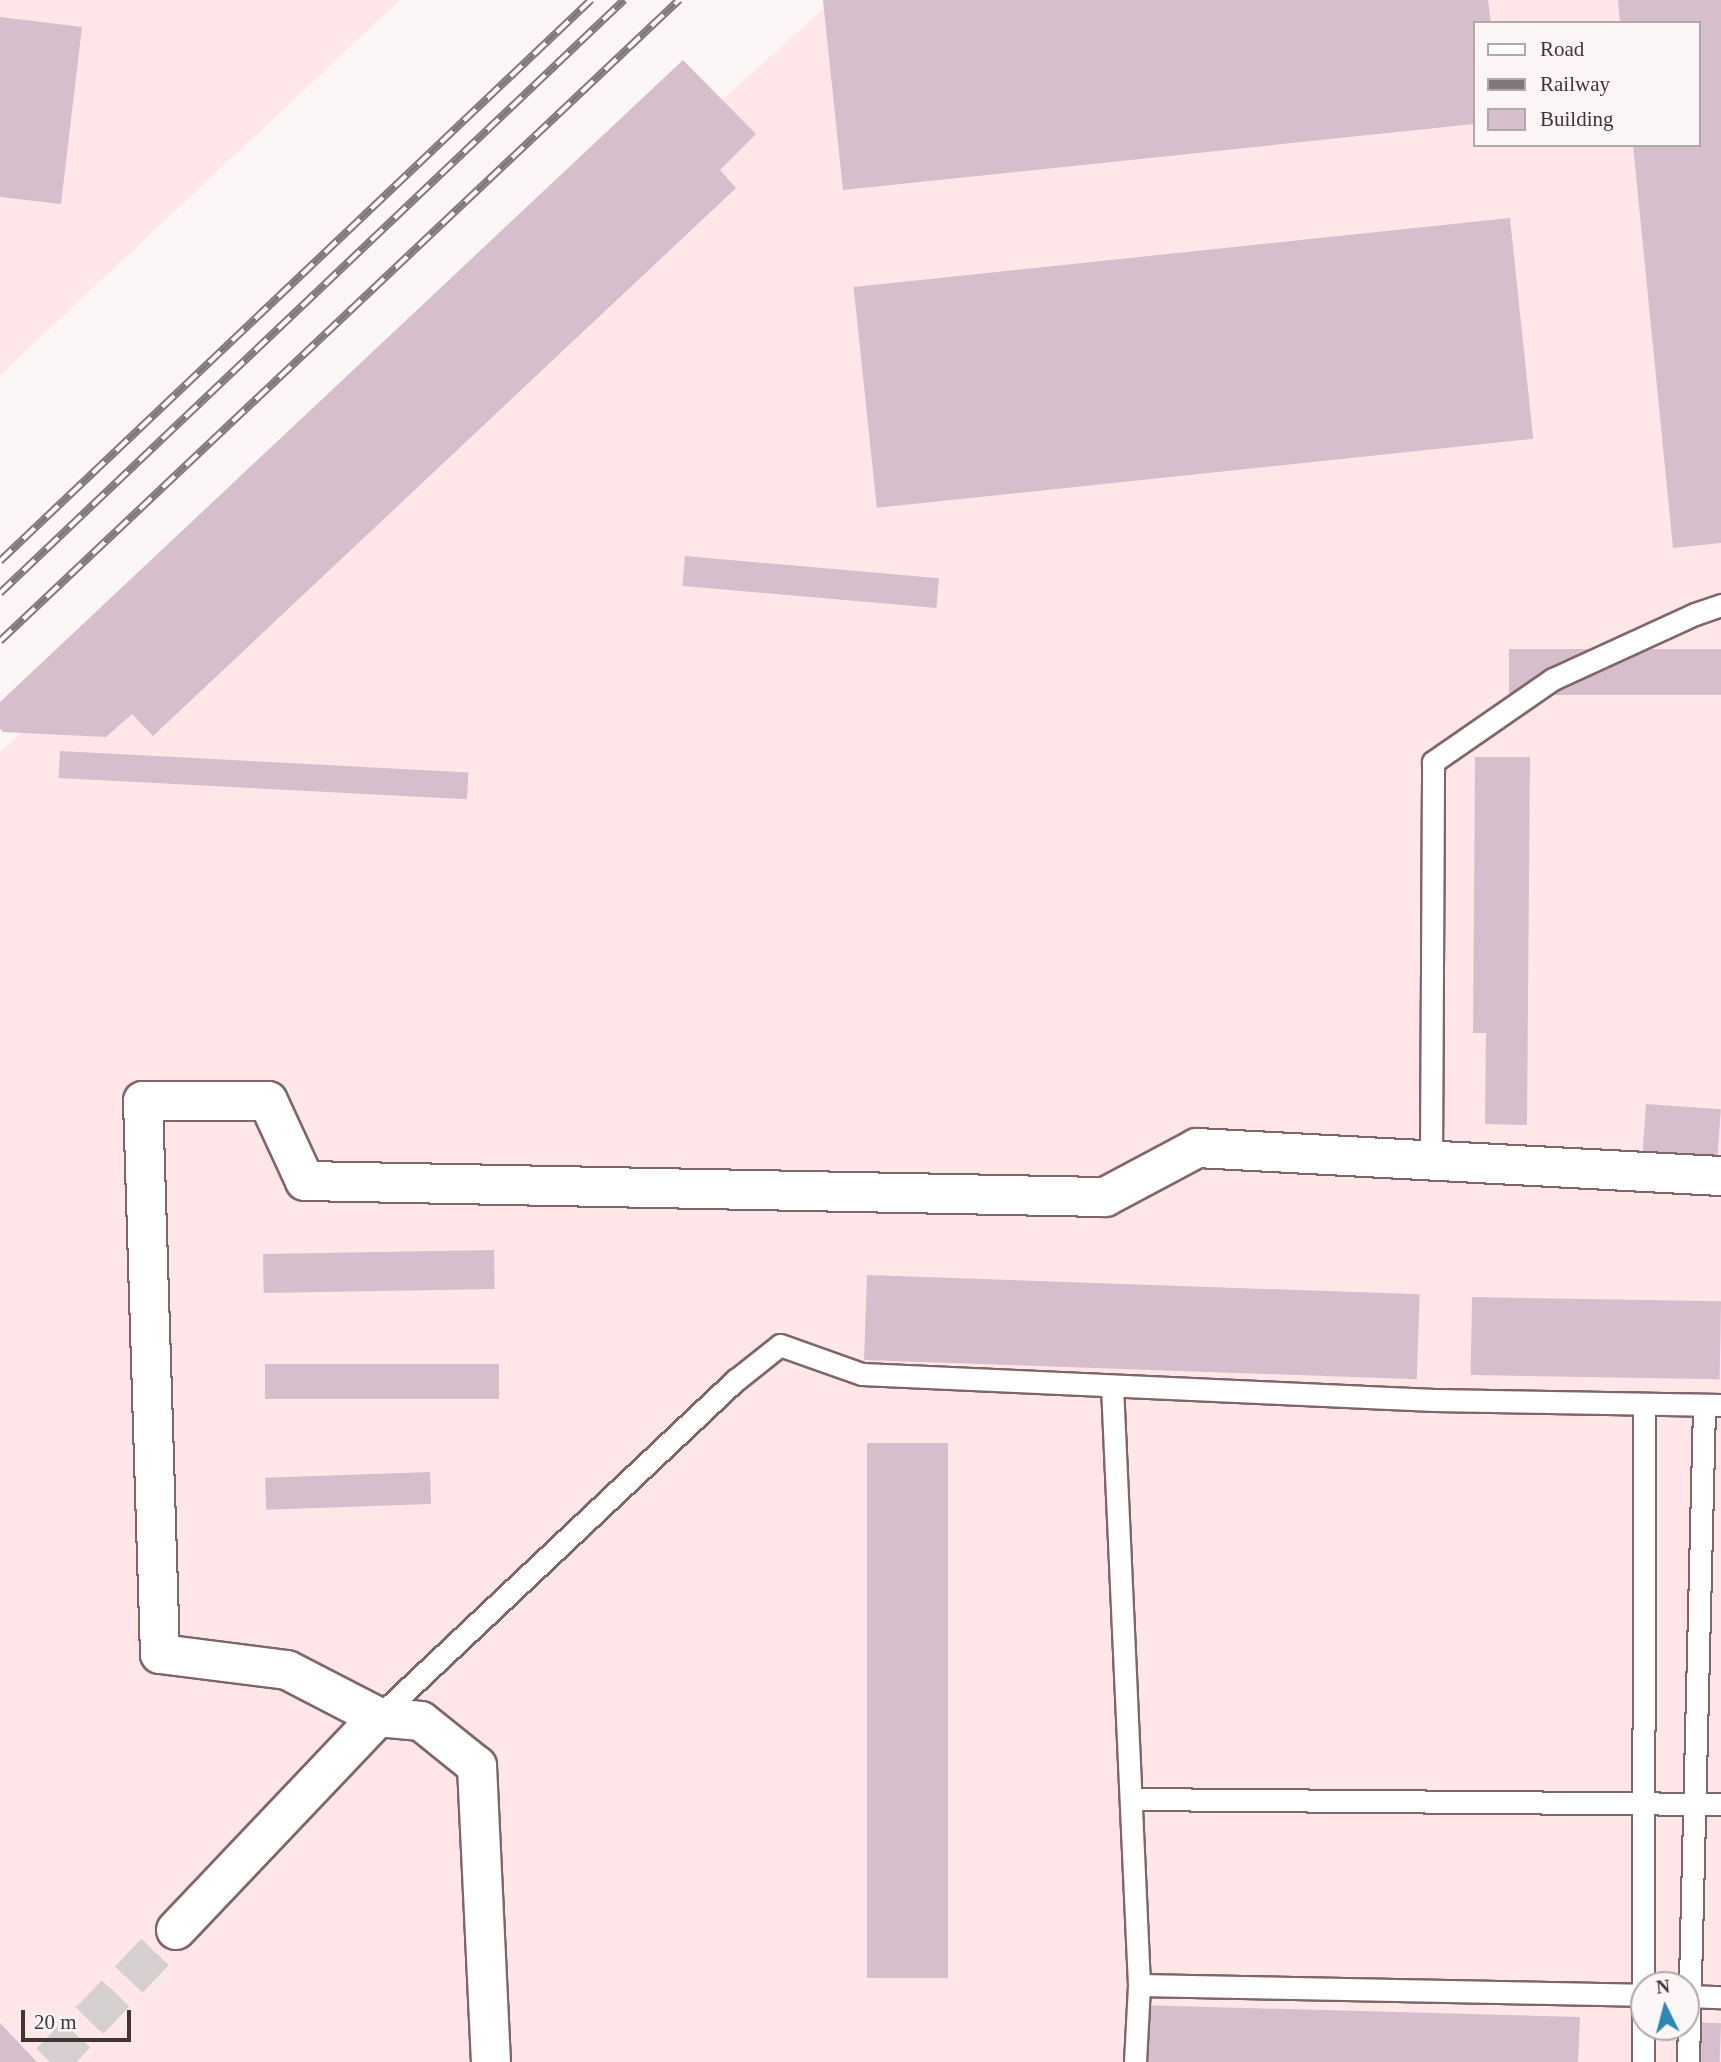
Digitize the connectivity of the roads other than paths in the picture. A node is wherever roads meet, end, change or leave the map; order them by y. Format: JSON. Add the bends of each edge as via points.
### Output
{"nodes":[{"id":1,"x":1721,"y":605,"type":"edge"},
{"id":2,"x":1431,"y":1160,"type":"junction"},
{"id":3,"x":1721,"y":1176,"type":"edge"},
{"id":4,"x":1112,"y":1385,"type":"junction"},
{"id":5,"x":1644,"y":1405,"type":"junction"},
{"id":6,"x":1712,"y":1405,"type":"edge"},
{"id":7,"x":378,"y":1717,"type":"junction"},
{"id":8,"x":1130,"y":1799,"type":"junction"},
{"id":9,"x":1644,"y":1803,"type":"junction"},
{"id":10,"x":1694,"y":1804,"type":"junction"},
{"id":11,"x":1721,"y":1804,"type":"edge"},
{"id":12,"x":176,"y":1930,"type":"tunnel mouth"},
{"id":13,"x":1644,"y":1971,"type":"edge"},
{"id":14,"x":1689,"y":1971,"type":"edge"},
{"id":15,"x":1139,"y":1985,"type":"junction"},
{"id":16,"x":1630,"y":1996,"type":"edge"},
{"id":17,"x":1700,"y":1996,"type":"edge"},
{"id":18,"x":1721,"y":1997,"type":"edge"},
{"id":19,"x":1643,"y":2041,"type":"edge"},
{"id":20,"x":1688,"y":2041,"type":"edge"},
{"id":21,"x":491,"y":2062,"type":"edge"},
{"id":22,"x":1135,"y":2062,"type":"edge"},
{"id":23,"x":1643,"y":2062,"type":"edge"},
{"id":24,"x":1688,"y":2062,"type":"edge"}],
"edges":[{"from":1,"to":2,"type":"lane","via":[[1553,679],[1433,762]]},
{"from":2,"to":3,"type":"street"},
{"from":2,"to":7,"type":"street","via":[[1197,1148],[1105,1196],[305,1181],[268,1101],[143,1101],[160,1654],[287,1670]]},
{"from":4,"to":5,"type":"lane"},
{"from":4,"to":7,"type":"lane","via":[[862,1374],[780,1345],[736,1380]]},
{"from":4,"to":8,"type":"lane"},
{"from":5,"to":6,"type":"lane"},
{"from":5,"to":9,"type":"lane"},
{"from":6,"to":10,"type":"lane"},
{"from":7,"to":12,"type":"street"},
{"from":7,"to":21,"type":"street","via":[[421,1721],[477,1766]]},
{"from":8,"to":9,"type":"lane"},
{"from":8,"to":15,"type":"lane"},
{"from":9,"to":10,"type":"lane"},
{"from":9,"to":13,"type":"lane"},
{"from":10,"to":11,"type":"lane"},
{"from":10,"to":14,"type":"lane"},
{"from":15,"to":16,"type":"lane"},
{"from":15,"to":22,"type":"lane"},
{"from":17,"to":18,"type":"lane"},
{"from":19,"to":23,"type":"lane"},
{"from":20,"to":24,"type":"lane"}]}
